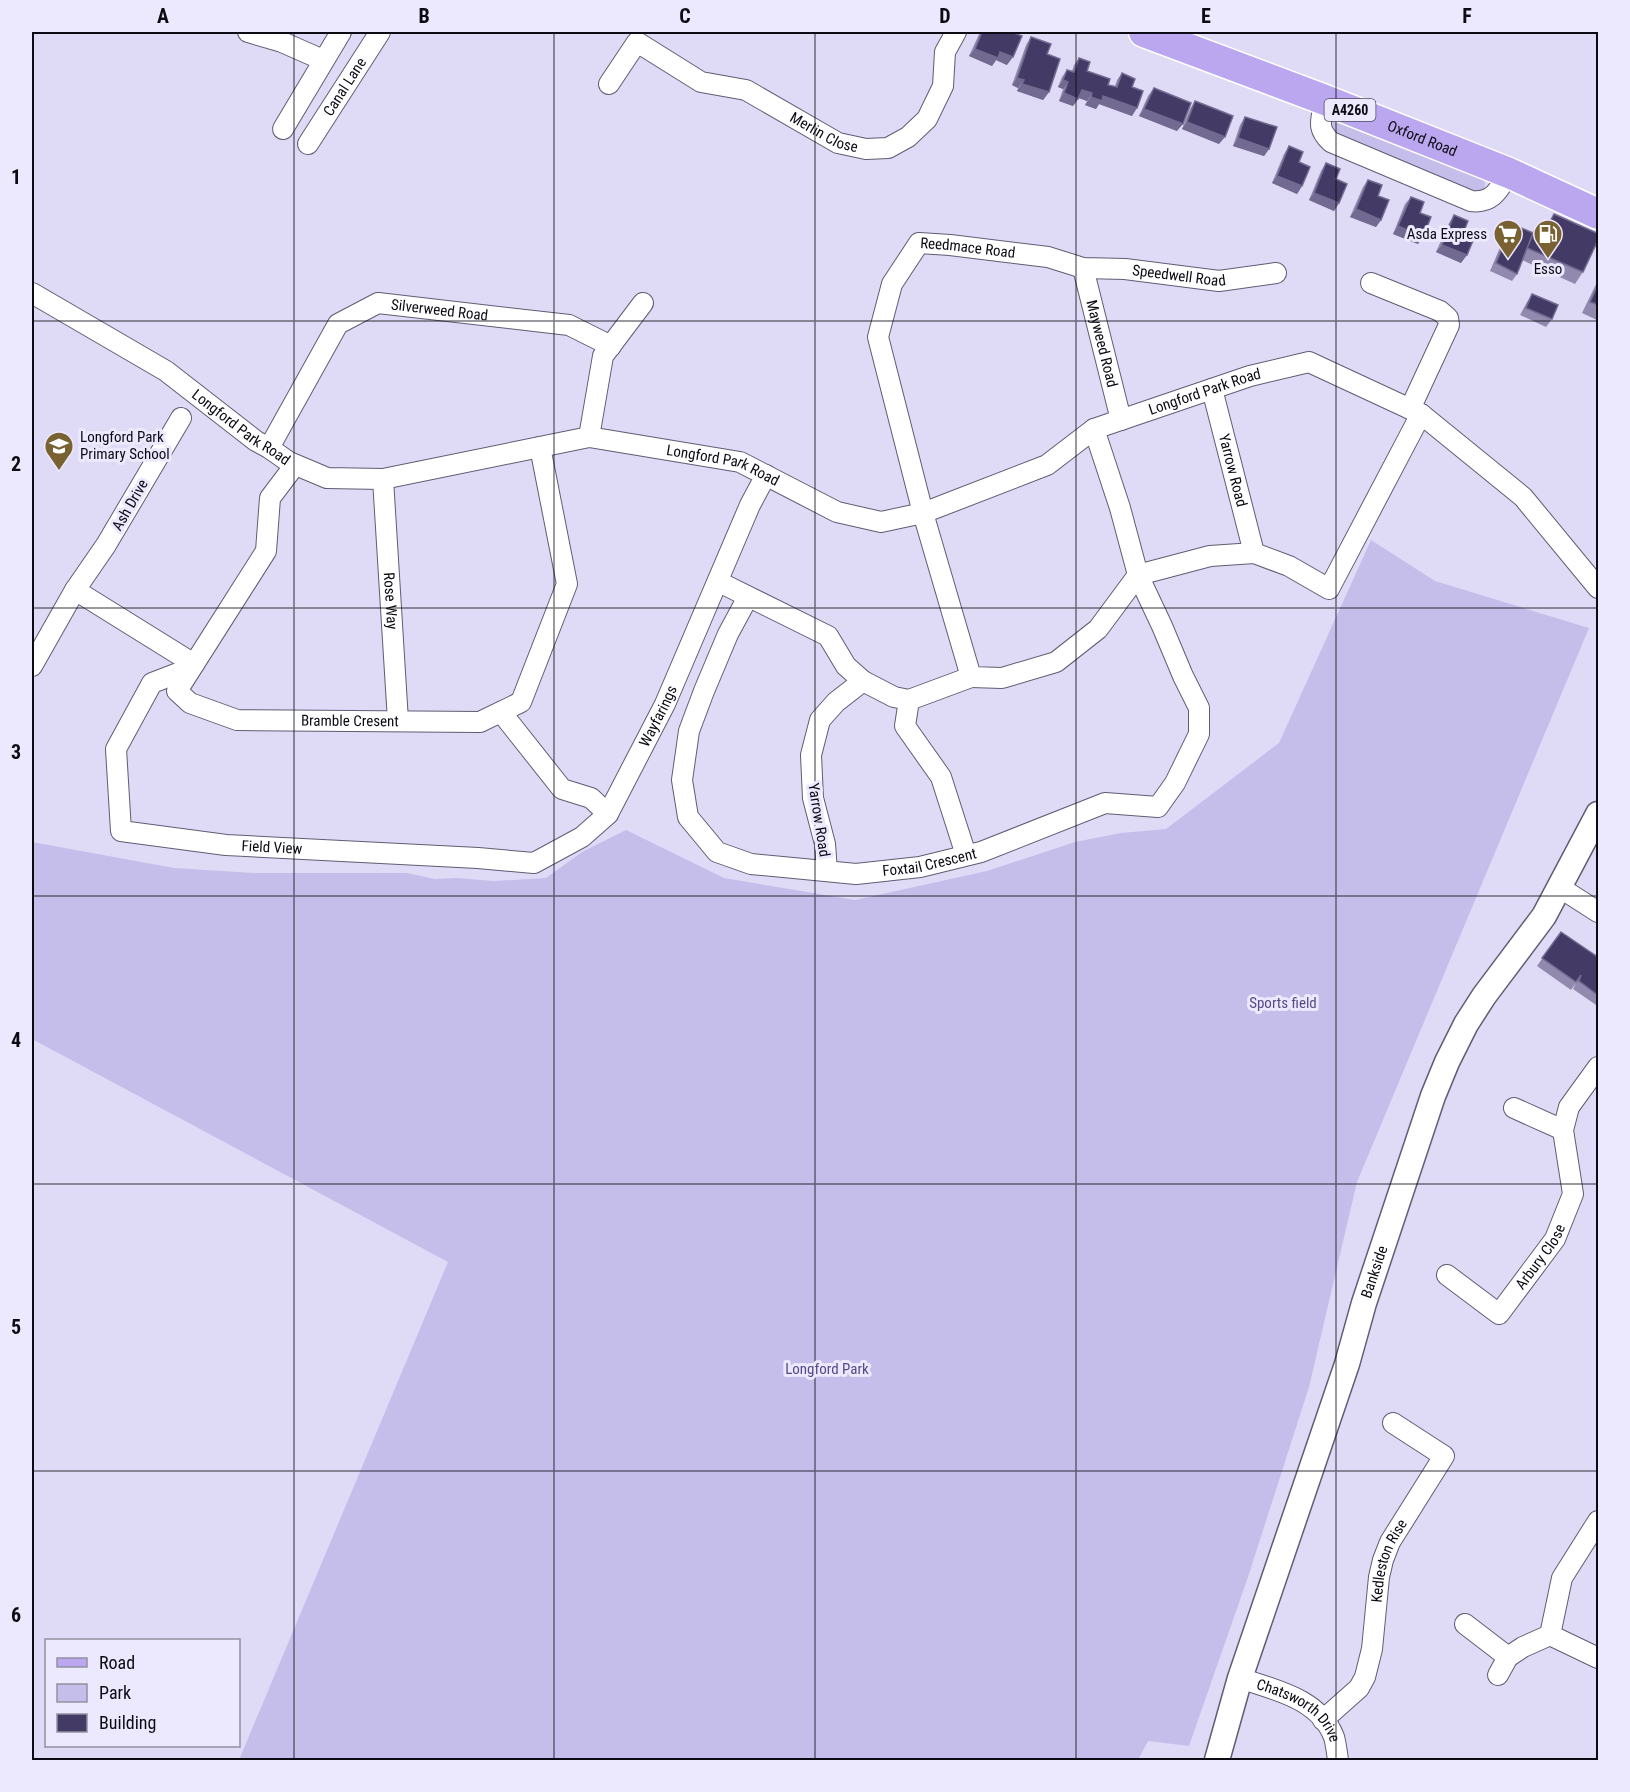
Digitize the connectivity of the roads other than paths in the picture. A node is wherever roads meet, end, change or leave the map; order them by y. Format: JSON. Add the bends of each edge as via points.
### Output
{"nodes":[{"id":1,"x":248,"y":32,"type":"edge"},
{"id":2,"x":341,"y":32,"type":"edge"},
{"id":3,"x":380,"y":32,"type":"edge"},
{"id":4,"x":956,"y":32,"type":"edge"},
{"id":5,"x":1144,"y":32,"type":"edge"},
{"id":6,"x":640,"y":37,"type":"edge"},
{"id":7,"x":323,"y":60,"type":"junction"},
{"id":8,"x":609,"y":84,"type":"dead end"},
{"id":9,"x":1325,"y":100,"type":"junction"},
{"id":10,"x":283,"y":129,"type":"dead end"},
{"id":11,"x":308,"y":144,"type":"dead end"},
{"id":12,"x":1509,"y":173,"type":"junction"},
{"id":13,"x":1553,"y":193,"type":"junction"},
{"id":14,"x":1599,"y":202,"type":"edge"},
{"id":15,"x":1599,"y":214,"type":"edge"},
{"id":16,"x":1083,"y":268,"type":"junction"},
{"id":17,"x":1276,"y":273,"type":"dead end"},
{"id":18,"x":1371,"y":283,"type":"dead end"},
{"id":19,"x":32,"y":293,"type":"edge"},
{"id":20,"x":643,"y":303,"type":"dead end"},
{"id":21,"x":611,"y":346,"type":"junction"},
{"id":22,"x":1212,"y":389,"type":"junction"},
{"id":23,"x":1416,"y":411,"type":"junction"},
{"id":24,"x":181,"y":418,"type":"dead end"},
{"id":25,"x":1121,"y":420,"type":"junction"},
{"id":26,"x":1094,"y":429,"type":"junction"},
{"id":27,"x":589,"y":437,"type":"junction"},
{"id":28,"x":540,"y":447,"type":"junction"},
{"id":29,"x":268,"y":448,"type":"junction"},
{"id":30,"x":295,"y":465,"type":"junction"},
{"id":31,"x":766,"y":475,"type":"junction"},
{"id":32,"x":383,"y":479,"type":"junction"},
{"id":33,"x":923,"y":513,"type":"junction"},
{"id":34,"x":1254,"y":553,"type":"junction"},
{"id":35,"x":1138,"y":575,"type":"junction"},
{"id":36,"x":718,"y":582,"type":"junction"},
{"id":37,"x":1599,"y":588,"type":"edge"},
{"id":38,"x":75,"y":590,"type":"junction"},
{"id":39,"x":748,"y":597,"type":"junction"},
{"id":40,"x":32,"y":666,"type":"edge"},
{"id":41,"x":193,"y":666,"type":"junction"},
{"id":42,"x":971,"y":677,"type":"junction"},
{"id":43,"x":863,"y":681,"type":"junction"},
{"id":44,"x":909,"y":700,"type":"junction"},
{"id":45,"x":501,"y":712,"type":"junction"},
{"id":46,"x":398,"y":721,"type":"junction"},
{"id":47,"x":608,"y":814,"type":"junction"},
{"id":48,"x":1599,"y":814,"type":"edge"},
{"id":49,"x":966,"y":855,"type":"junction"},
{"id":50,"x":827,"y":871,"type":"junction"},
{"id":51,"x":1559,"y":887,"type":"junction"},
{"id":52,"x":1599,"y":912,"type":"edge"},
{"id":53,"x":1599,"y":1067,"type":"edge"},
{"id":54,"x":1514,"y":1108,"type":"dead end"},
{"id":55,"x":1563,"y":1130,"type":"junction"},
{"id":56,"x":1447,"y":1275,"type":"dead end"},
{"id":57,"x":1393,"y":1423,"type":"dead end"},
{"id":58,"x":1599,"y":1521,"type":"edge"},
{"id":59,"x":1466,"y":1624,"type":"dead end"},
{"id":60,"x":1550,"y":1635,"type":"junction"},
{"id":61,"x":1508,"y":1657,"type":"junction"},
{"id":62,"x":1599,"y":1658,"type":"edge"},
{"id":63,"x":1498,"y":1675,"type":"dead end"},
{"id":64,"x":1240,"y":1678,"type":"junction"},
{"id":65,"x":1323,"y":1720,"type":"junction"},
{"id":66,"x":1217,"y":1761,"type":"edge"},
{"id":67,"x":1338,"y":1761,"type":"edge"}],
"edges":[{"from":1,"to":7,"type":"street"},
{"from":2,"to":7,"type":"street"},
{"from":3,"to":11,"type":"street","name":"Canal Lane"},
{"from":4,"to":6,"type":"street","name":"Merlin Close","via":[[945,52],[943,86],[927,119],[908,137],[888,148],[866,149],[838,143],[746,90],[701,82]]},
{"from":5,"to":9,"type":"main road","name":"Oxford Road","number":"A4260"},
{"from":6,"to":8,"type":"street","name":"Merlin Close"},
{"from":7,"to":10,"type":"street"},
{"from":9,"to":12,"type":"main road","name":"Oxford Road","number":"A4260"},
{"from":9,"to":12,"type":"street","via":[[1320,128],[1331,142],[1471,201],[1494,196]]},
{"from":12,"to":13,"type":"main road","name":"Oxford Road","number":"A4260"},
{"from":13,"to":14,"type":"main road"},
{"from":13,"to":15,"type":"main road","name":"Oxford Road","number":"A4260"},
{"from":16,"to":17,"type":"street","name":"Speedwell Road","via":[[1125,269],[1219,281]]},
{"from":16,"to":25,"type":"street","name":"Mayweed Road"},
{"from":16,"to":33,"type":"street","name":"Reedmace Road","via":[[1048,257],[920,243],[892,284],[878,337]]},
{"from":18,"to":23,"type":"street","via":[[1440,311],[1448,318],[1449,325]]},
{"from":19,"to":29,"type":"street","name":"Longford Park Road","via":[[166,371]]},
{"from":20,"to":21,"type":"street"},
{"from":21,"to":27,"type":"street","via":[[603,356]]},
{"from":21,"to":29,"type":"street","name":"Silverweed Road","via":[[569,325],[378,303],[338,324]]},
{"from":22,"to":23,"type":"street","name":"Longford Park Road","via":[[1309,362]]},
{"from":22,"to":25,"type":"street","name":"Longford Park Road"},
{"from":22,"to":34,"type":"street","name":"Yarrow Road"},
{"from":23,"to":34,"type":"street","via":[[1329,589],[1289,566]]},
{"from":23,"to":37,"type":"street","name":"Longford Park Road","via":[[1523,497]]},
{"from":24,"to":38,"type":"street","name":"Ash Drive"},
{"from":25,"to":26,"type":"street","name":"Longford Park Road"},
{"from":26,"to":33,"type":"street","name":"Longford Park Road","via":[[1047,465]]},
{"from":26,"to":35,"type":"street"},
{"from":27,"to":28,"type":"street","name":"Longford Park Road"},
{"from":27,"to":31,"type":"street","name":"Longford Park Road","via":[[740,462]]},
{"from":28,"to":32,"type":"street","name":"Longford Park Road"},
{"from":28,"to":45,"type":"street","name":"Bramble Cresent","via":[[567,584],[521,702]]},
{"from":29,"to":30,"type":"street","name":"Longford Park Road"},
{"from":30,"to":32,"type":"street","name":"Longford Park Road","via":[[327,478]]},
{"from":30,"to":41,"type":"street","name":"Bramble Cresent","via":[[270,498],[266,551]]},
{"from":31,"to":33,"type":"street","name":"Longford Park Road","via":[[837,512],[881,522]]},
{"from":31,"to":36,"type":"street","name":"Wayfarings"},
{"from":32,"to":46,"type":"street","name":"Rose Way"},
{"from":33,"to":42,"type":"street"},
{"from":34,"to":35,"type":"street","via":[[1210,556]]},
{"from":35,"to":42,"type":"street","via":[[1098,629],[1056,662],[1002,678]]},
{"from":35,"to":49,"type":"street","name":"Foxtail Crescent","via":[[1199,708],[1199,734],[1175,783],[1158,807],[1105,803]]},
{"from":36,"to":39,"type":"street"},
{"from":36,"to":47,"type":"street","name":"Wayfarings","via":[[665,704]]},
{"from":38,"to":40,"type":"street","name":"Ash Drive"},
{"from":38,"to":41,"type":"street"},
{"from":39,"to":43,"type":"street","via":[[828,636],[846,666]]},
{"from":39,"to":50,"type":"street","name":"Foxtail Crescent","via":[[728,634],[689,731],[682,780],[688,817],[717,852],[751,864]]},
{"from":41,"to":46,"type":"street","name":"Bramble Cresent","via":[[177,691],[190,703],[237,720]]},
{"from":41,"to":47,"type":"street","name":"Field View","via":[[152,683],[116,749],[121,831],[226,845],[534,863],[582,837]]},
{"from":42,"to":44,"type":"street"},
{"from":43,"to":44,"type":"street"},
{"from":43,"to":50,"type":"street","name":"Yarrow Road","via":[[820,720],[811,755],[813,798],[825,843]]},
{"from":44,"to":49,"type":"street","via":[[905,726],[941,777]]},
{"from":45,"to":46,"type":"street","name":"Bramble Cresent","via":[[480,722]]},
{"from":45,"to":47,"type":"street","via":[[562,789],[591,798]]},
{"from":48,"to":51,"type":"street","name":"Bankside"},
{"from":49,"to":50,"type":"street","name":"Foxtail Crescent","via":[[920,867],[856,874]]},
{"from":51,"to":52,"type":"street"},
{"from":51,"to":64,"type":"street","name":"Bankside","via":[[1544,916],[1478,1005],[1446,1062]]},
{"from":53,"to":55,"type":"street","name":"Arbury Close","via":[[1569,1107]]},
{"from":54,"to":55,"type":"street"},
{"from":55,"to":56,"type":"street","name":"Arbury Close","via":[[1573,1194],[1555,1239],[1499,1314]]},
{"from":57,"to":65,"type":"street","name":"Kedleston Rise","via":[[1444,1456],[1390,1542],[1383,1560],[1365,1677],[1359,1688]]},
{"from":58,"to":60,"type":"street","via":[[1562,1578]]},
{"from":59,"to":61,"type":"street"},
{"from":60,"to":61,"type":"street"},
{"from":60,"to":62,"type":"street"},
{"from":61,"to":63,"type":"street"},
{"from":64,"to":65,"type":"street","name":"Chatsworth Drive","via":[[1290,1695]]},
{"from":64,"to":66,"type":"street","name":"Bankside"},
{"from":65,"to":67,"type":"street","name":"Chatsworth Drive","via":[[1334,1737]]}]}
